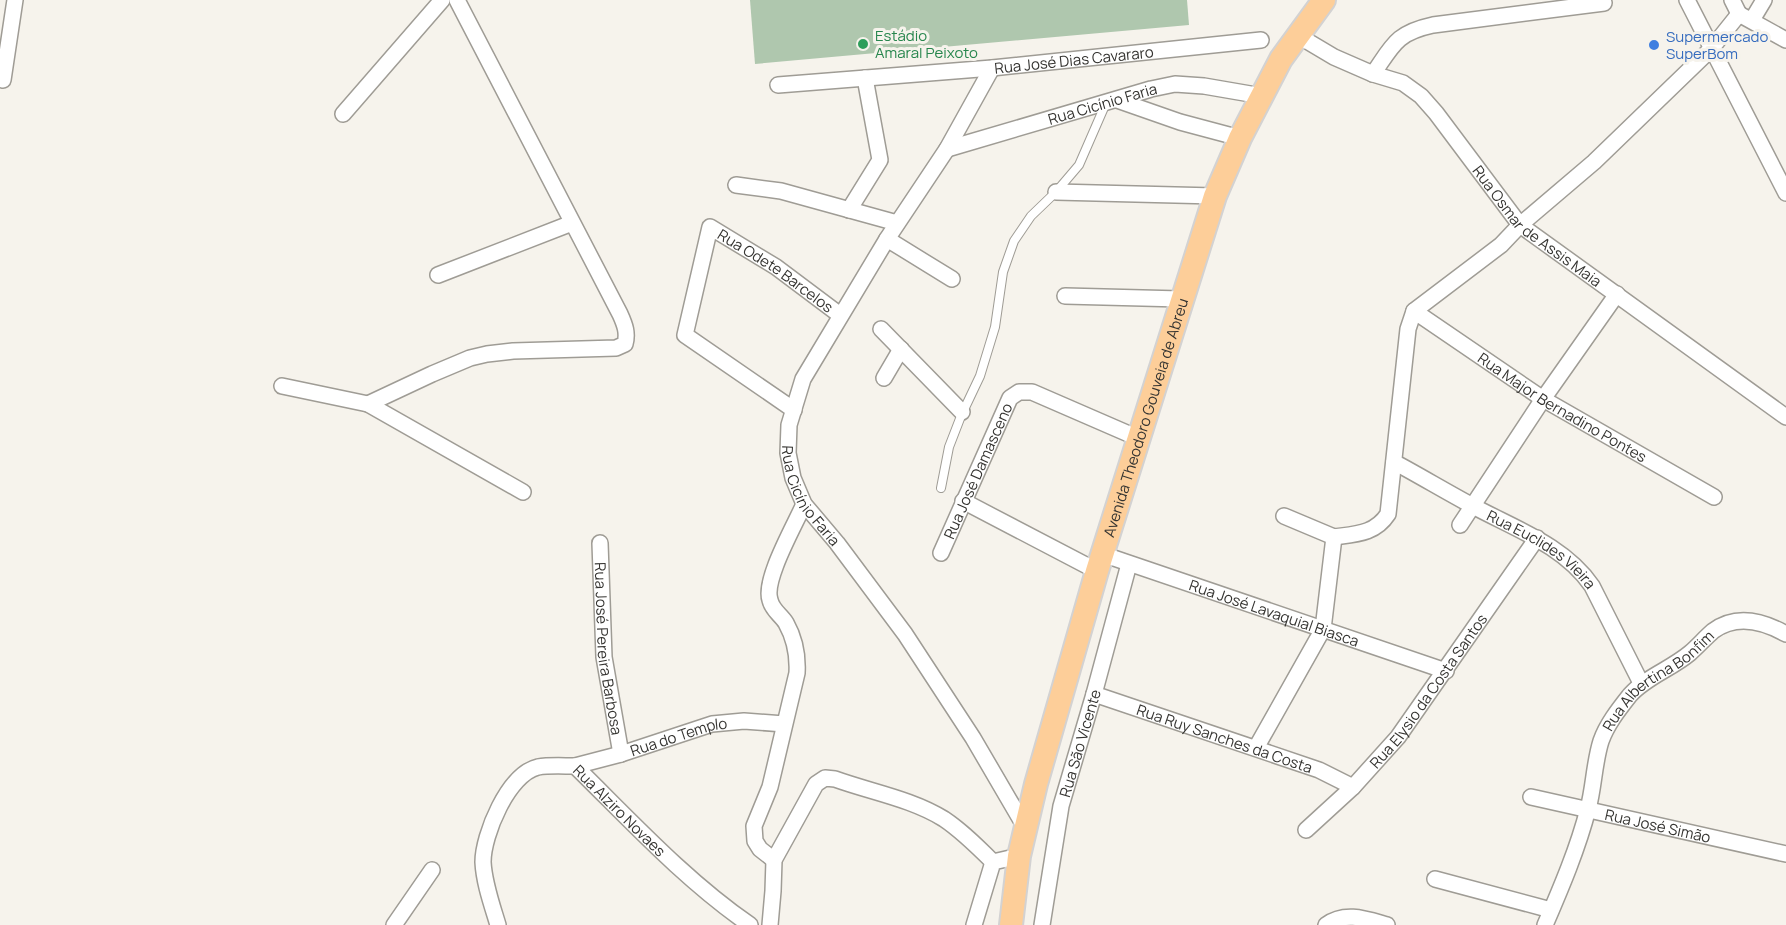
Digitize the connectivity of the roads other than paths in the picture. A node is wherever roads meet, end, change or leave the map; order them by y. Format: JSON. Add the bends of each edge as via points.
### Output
{"nodes":[{"id":1,"x":15,"y":0,"type":"edge"},
{"id":2,"x":442,"y":0,"type":"edge"},
{"id":3,"x":457,"y":0,"type":"edge"},
{"id":4,"x":1324,"y":0,"type":"edge"},
{"id":5,"x":1687,"y":0,"type":"edge"},
{"id":6,"x":1732,"y":0,"type":"edge"},
{"id":7,"x":1764,"y":0,"type":"edge"},
{"id":8,"x":1604,"y":3,"type":"dead end"},
{"id":9,"x":1746,"y":17,"type":"junction"},
{"id":10,"x":1297,"y":35,"type":"junction"},
{"id":11,"x":1261,"y":40,"type":"dead end"},
{"id":12,"x":1786,"y":40,"type":"edge"},
{"id":13,"x":1711,"y":49,"type":"junction"},
{"id":14,"x":992,"y":68,"type":"junction"},
{"id":15,"x":1373,"y":74,"type":"junction"},
{"id":16,"x":865,"y":78,"type":"junction"},
{"id":17,"x":3,"y":80,"type":"dead end"},
{"id":18,"x":778,"y":85,"type":"dead end"},
{"id":19,"x":1262,"y":96,"type":"junction"},
{"id":20,"x":1111,"y":101,"type":"junction"},
{"id":21,"x":343,"y":114,"type":"dead end"},
{"id":22,"x":1240,"y":138,"type":"junction"},
{"id":23,"x":947,"y":148,"type":"junction"},
{"id":24,"x":736,"y":185,"type":"dead end"},
{"id":25,"x":1056,"y":192,"type":"junction"},
{"id":26,"x":1786,"y":193,"type":"edge"},
{"id":27,"x":1215,"y":196,"type":"junction"},
{"id":28,"x":849,"y":210,"type":"junction"},
{"id":29,"x":572,"y":223,"type":"junction"},
{"id":30,"x":897,"y":224,"type":"junction"},
{"id":31,"x":1520,"y":225,"type":"junction"},
{"id":32,"x":888,"y":239,"type":"junction"},
{"id":33,"x":438,"y":276,"type":"dead end"},
{"id":34,"x":952,"y":279,"type":"dead end"},
{"id":35,"x":1617,"y":294,"type":"junction"},
{"id":36,"x":1065,"y":296,"type":"dead end"},
{"id":37,"x":1181,"y":299,"type":"junction"},
{"id":38,"x":1414,"y":310,"type":"junction"},
{"id":39,"x":840,"y":315,"type":"junction"},
{"id":40,"x":881,"y":329,"type":"dead end"},
{"id":41,"x":901,"y":349,"type":"junction"},
{"id":42,"x":884,"y":378,"type":"dead end"},
{"id":43,"x":282,"y":386,"type":"dead end"},
{"id":44,"x":1543,"y":399,"type":"junction"},
{"id":45,"x":368,"y":404,"type":"junction"},
{"id":46,"x":794,"y":410,"type":"junction"},
{"id":47,"x":962,"y":412,"type":"junction"},
{"id":48,"x":1786,"y":417,"type":"edge"},
{"id":49,"x":1138,"y":438,"type":"junction"},
{"id":50,"x":1394,"y":462,"type":"junction"},
{"id":51,"x":941,"y":488,"type":"dead end"},
{"id":52,"x":523,"y":492,"type":"dead end"},
{"id":53,"x":1714,"y":497,"type":"dead end"},
{"id":54,"x":963,"y":501,"type":"junction"},
{"id":55,"x":804,"y":504,"type":"junction"},
{"id":56,"x":1472,"y":505,"type":"junction"},
{"id":57,"x":1284,"y":516,"type":"dead end"},
{"id":58,"x":1460,"y":525,"type":"dead end"},
{"id":59,"x":1334,"y":537,"type":"junction"},
{"id":60,"x":1537,"y":538,"type":"junction"},
{"id":61,"x":600,"y":543,"type":"dead end"},
{"id":62,"x":941,"y":553,"type":"dead end"},
{"id":63,"x":1099,"y":562,"type":"junction"},
{"id":64,"x":1129,"y":564,"type":"junction"},
{"id":65,"x":1323,"y":629,"type":"junction"},
{"id":66,"x":1786,"y":634,"type":"edge"},
{"id":67,"x":1446,"y":671,"type":"junction"},
{"id":68,"x":1641,"y":684,"type":"junction"},
{"id":69,"x":1094,"y":694,"type":"junction"},
{"id":70,"x":784,"y":724,"type":"junction"},
{"id":71,"x":1256,"y":748,"type":"junction"},
{"id":72,"x":621,"y":754,"type":"junction"},
{"id":73,"x":575,"y":766,"type":"junction"},
{"id":74,"x":1353,"y":787,"type":"junction"},
{"id":75,"x":1531,"y":797,"type":"dead end"},
{"id":76,"x":1588,"y":810,"type":"junction"},
{"id":77,"x":1025,"y":827,"type":"junction"},
{"id":78,"x":1306,"y":830,"type":"dead end"},
{"id":79,"x":1786,"y":854,"type":"edge"},
{"id":80,"x":1019,"y":856,"type":"junction"},
{"id":81,"x":774,"y":860,"type":"junction"},
{"id":82,"x":993,"y":862,"type":"junction"},
{"id":83,"x":432,"y":870,"type":"dead end"},
{"id":84,"x":1435,"y":879,"type":"dead end"},
{"id":85,"x":1551,"y":910,"type":"junction"},
{"id":86,"x":394,"y":925,"type":"edge"},
{"id":87,"x":498,"y":925,"type":"edge"},
{"id":88,"x":750,"y":925,"type":"edge"},
{"id":89,"x":770,"y":925,"type":"edge"},
{"id":90,"x":974,"y":925,"type":"edge"},
{"id":91,"x":1011,"y":925,"type":"edge"},
{"id":92,"x":1042,"y":925,"type":"edge"},
{"id":93,"x":1326,"y":925,"type":"edge"},
{"id":94,"x":1387,"y":925,"type":"edge"},
{"id":95,"x":1545,"y":925,"type":"edge"}],
"edges":[{"from":1,"to":17,"type":"street"},
{"from":2,"to":21,"type":"street"},
{"from":3,"to":29,"type":"street"},
{"from":4,"to":10,"type":"main road","name":"Avenida Theodoro Gouveia de Abreu"},
{"from":5,"to":13,"type":"street"},
{"from":6,"to":9,"type":"street"},
{"from":7,"to":9,"type":"street"},
{"from":8,"to":15,"type":"street","via":[[1412,29],[1397,39]]},
{"from":9,"to":12,"type":"street"},
{"from":9,"to":13,"type":"street"},
{"from":10,"to":15,"type":"street","name":"Rua Osmar de Assis Maia"},
{"from":10,"to":19,"type":"main road","name":"Avenida Theodoro Gouveia de Abreu"},
{"from":11,"to":14,"type":"street","name":"Rua José Dias Cavararo"},
{"from":13,"to":26,"type":"street"},
{"from":13,"to":31,"type":"street","via":[[1694,60],[1594,162]]},
{"from":14,"to":16,"type":"street","name":"Rua José Dias Cavararo"},
{"from":14,"to":23,"type":"street","name":"Rua Cicínio Faria"},
{"from":15,"to":31,"type":"street","name":"Rua Osmar de Assis Maia","via":[[1403,83],[1421,96]]},
{"from":16,"to":18,"type":"street","name":"Rua José Dias Cavararo"},
{"from":16,"to":28,"type":"street","via":[[880,160]]},
{"from":19,"to":20,"type":"street","name":"Rua Cicínio Faria","via":[[1175,84]]},
{"from":19,"to":22,"type":"main road","name":"Avenida Theodoro Gouveia de Abreu"},
{"from":20,"to":22,"type":"street"},
{"from":20,"to":23,"type":"street","name":"Rua Cicínio Faria"},
{"from":20,"to":25,"type":"lane","via":[[1079,165]]},
{"from":22,"to":27,"type":"main road","name":"Avenida Theodoro Gouveia de Abreu"},
{"from":23,"to":30,"type":"street","name":"Rua Cicínio Faria"},
{"from":24,"to":28,"type":"street","via":[[781,191]]},
{"from":25,"to":27,"type":"street"},
{"from":25,"to":47,"type":"lane","via":[[1031,216],[1014,241],[1003,272],[995,327]]},
{"from":27,"to":37,"type":"main road","name":"Avenida Theodoro Gouveia de Abreu"},
{"from":28,"to":30,"type":"street"},
{"from":29,"to":33,"type":"street"},
{"from":29,"to":45,"type":"street","via":[[621,314],[627,336],[625,344],[607,349],[487,354],[449,366]]},
{"from":30,"to":32,"type":"street","name":"Rua Cicínio Faria"},
{"from":31,"to":35,"type":"street","name":"Rua Osmar de Assis Maia"},
{"from":31,"to":38,"type":"street","via":[[1501,245]]},
{"from":32,"to":34,"type":"street"},
{"from":32,"to":39,"type":"street","name":"Rua Cicínio Faria"},
{"from":35,"to":44,"type":"street"},
{"from":35,"to":48,"type":"street","name":"Rua Osmar de Assis Maia"},
{"from":36,"to":37,"type":"street"},
{"from":37,"to":49,"type":"main road","name":"Avenida Theodoro Gouveia de Abreu"},
{"from":38,"to":44,"type":"street","name":"Rua Major Bernadino Pontes"},
{"from":38,"to":50,"type":"street","via":[[1408,329]]},
{"from":39,"to":46,"type":"street","name":"Rua Cicínio Faria","via":[[803,380]]},
{"from":39,"to":46,"type":"street","name":"Rua Odete Barcelos","via":[[776,267],[710,227],[685,335]]},
{"from":40,"to":41,"type":"street"},
{"from":41,"to":42,"type":"street"},
{"from":41,"to":47,"type":"street"},
{"from":43,"to":45,"type":"street"},
{"from":44,"to":53,"type":"street","name":"Rua Major Bernadino Pontes"},
{"from":44,"to":56,"type":"street"},
{"from":45,"to":52,"type":"street"},
{"from":46,"to":55,"type":"street","name":"Rua Cicínio Faria","via":[[788,453]]},
{"from":47,"to":51,"type":"lane","via":[[949,447]]},
{"from":49,"to":54,"type":"street","name":"Rua José Damasceno","via":[[1032,392],[1019,392],[1010,399]]},
{"from":49,"to":63,"type":"main road","name":"Avenida Theodoro Gouveia de Abreu"},
{"from":50,"to":56,"type":"street","name":"Rua Euclides Vieira"},
{"from":50,"to":59,"type":"street","via":[[1388,514],[1381,524],[1369,531]]},
{"from":54,"to":62,"type":"street","name":"Rua José Damasceno"},
{"from":54,"to":63,"type":"street","name":"Rua José Lavaquial Biasca"},
{"from":55,"to":70,"type":"street","via":[[768,590],[773,608],[792,636],[798,660]]},
{"from":55,"to":77,"type":"street","name":"Rua Cicínio Faria","via":[[905,634]]},
{"from":56,"to":58,"type":"street"},
{"from":56,"to":60,"type":"street","name":"Rua Euclides Vieira"},
{"from":57,"to":59,"type":"street"},
{"from":59,"to":65,"type":"street"},
{"from":60,"to":67,"type":"street","name":"Rua Elysio da Costa Santos"},
{"from":60,"to":68,"type":"street","name":"Rua Euclides Vieira","via":[[1583,573]]},
{"from":61,"to":72,"type":"street","name":"Rua José Pereira Barbosa","via":[[604,657]]},
{"from":63,"to":64,"type":"street","name":"Rua José Lavaquial Biasca"},
{"from":63,"to":77,"type":"main road","name":"Avenida Theodoro Gouveia de Abreu"},
{"from":64,"to":65,"type":"street","name":"Rua José Lavaquial Biasca"},
{"from":64,"to":69,"type":"street","name":"Rua São Vicente"},
{"from":65,"to":67,"type":"street","name":"Rua José Lavaquial Biasca"},
{"from":65,"to":71,"type":"street"},
{"from":66,"to":68,"type":"street","name":"Rua Albertina Bonfim","via":[[1750,620],[1733,622],[1715,630],[1675,666]]},
{"from":67,"to":74,"type":"street","name":"Rua Elysio da Costa Santos","via":[[1398,738]]},
{"from":68,"to":76,"type":"street","name":"Rua Albertina Bonfim","via":[[1612,718],[1601,742]]},
{"from":69,"to":71,"type":"street","name":"Rua Ruy Sanches da Costa"},
{"from":69,"to":92,"type":"street","name":"Rua São Vicente","via":[[1061,806]]},
{"from":70,"to":72,"type":"street","name":"Rua do Templo","via":[[712,724]]},
{"from":70,"to":81,"type":"street","via":[[770,787],[754,826],[755,841]]},
{"from":71,"to":74,"type":"street","name":"Rua Ruy Sanches da Costa","via":[[1319,770]]},
{"from":72,"to":73,"type":"street","name":"Rua do Templo"},
{"from":73,"to":87,"type":"street","name":"Rua Alziro Novaes","via":[[537,767],[526,772],[499,808],[488,833],[483,860]]},
{"from":73,"to":88,"type":"street","name":"Rua Alziro Novaes","via":[[663,854]]},
{"from":74,"to":78,"type":"street","name":"Rua Elysio da Costa Santos"},
{"from":75,"to":76,"type":"street","name":"Rua José Simão"},
{"from":76,"to":79,"type":"street","name":"Rua José Simão"},
{"from":76,"to":85,"type":"street","name":"Rua Albertina Bonfim"},
{"from":77,"to":80,"type":"main road","name":"Avenida Theodoro Gouveia de Abreu"},
{"from":80,"to":82,"type":"street"},
{"from":80,"to":91,"type":"main road","name":"Avenida Theodoro Gouveia de Abreu"},
{"from":81,"to":82,"type":"street","via":[[816,784],[830,777],[943,818]]},
{"from":81,"to":89,"type":"street"},
{"from":82,"to":90,"type":"street"},
{"from":83,"to":86,"type":"street"},
{"from":84,"to":85,"type":"street"},
{"from":85,"to":95,"type":"street","name":"Rua Albertina Bonfim"},
{"from":93,"to":94,"type":"street","via":[[1342,917]]}]}
